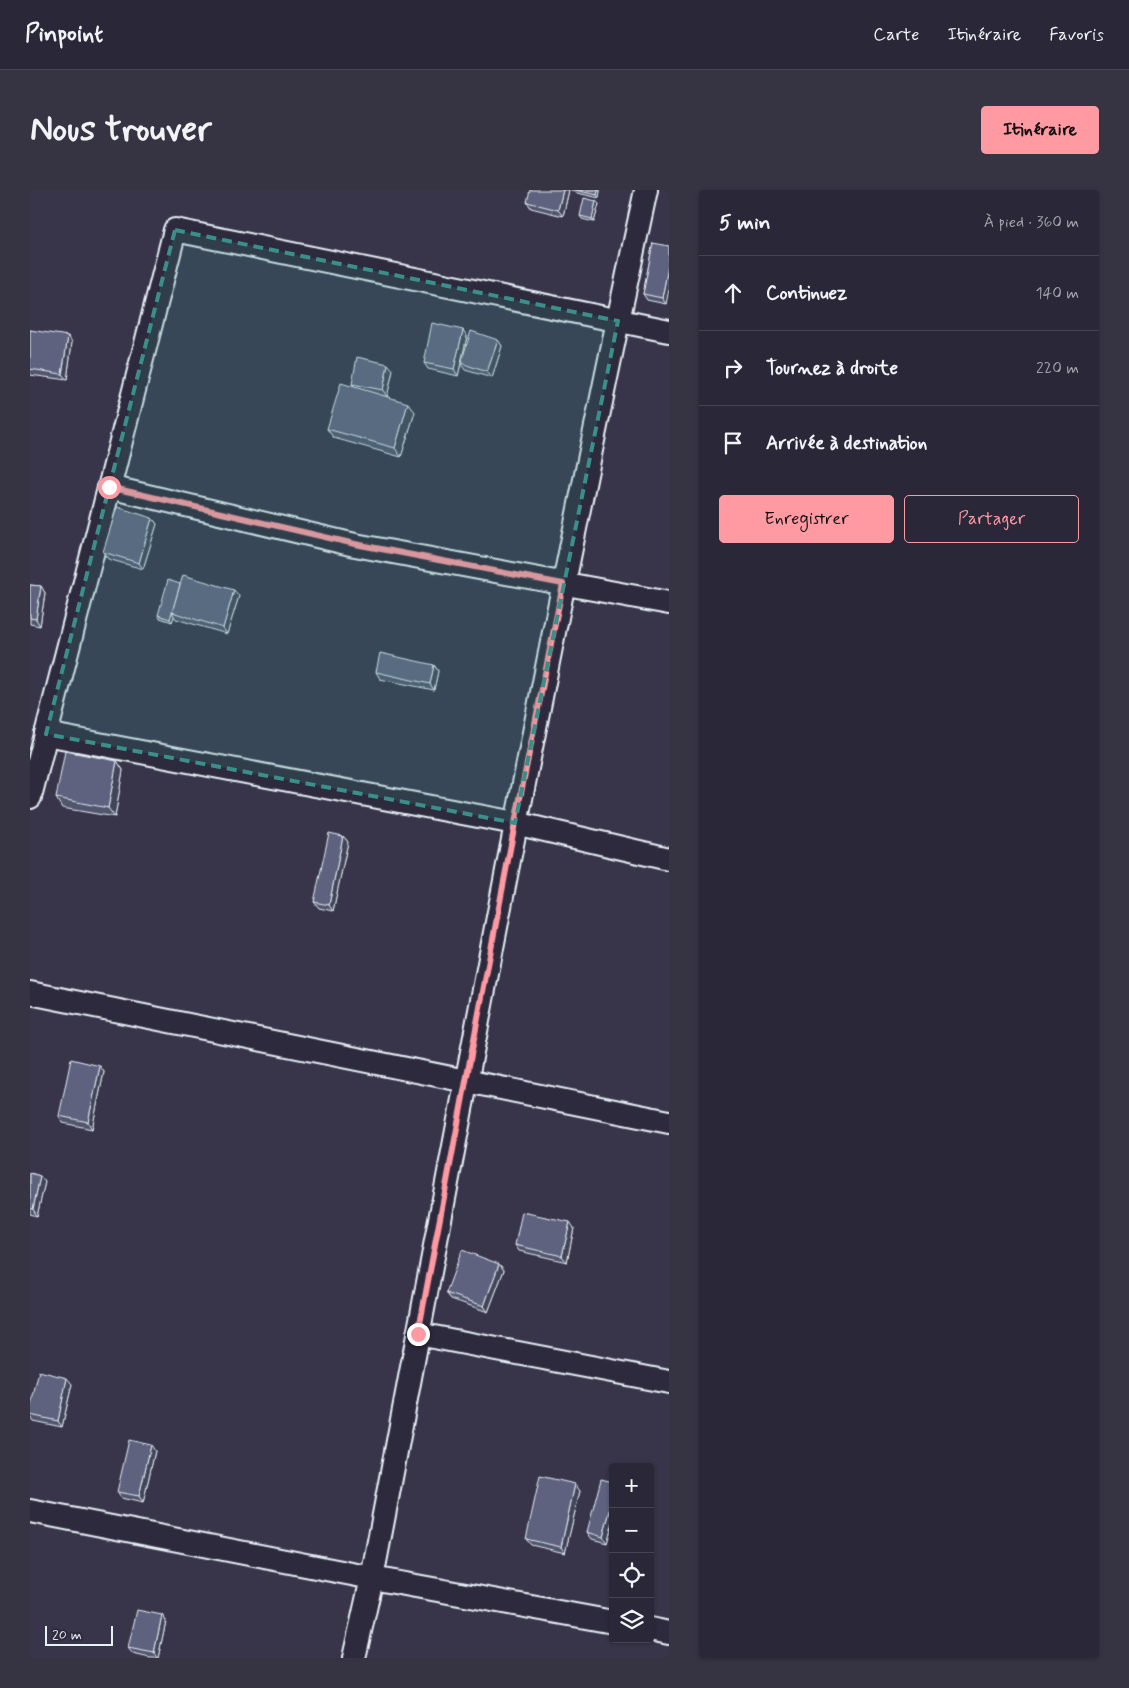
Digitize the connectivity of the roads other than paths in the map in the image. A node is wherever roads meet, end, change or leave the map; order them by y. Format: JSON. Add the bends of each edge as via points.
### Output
{"nodes":[{"id":1,"x":646,"y":190,"type":"edge"},
{"id":2,"x":618,"y":321,"type":"junction"},
{"id":3,"x":669,"y":331,"type":"edge"},
{"id":4,"x":109,"y":487,"type":"junction"},
{"id":5,"x":563,"y":584,"type":"junction"},
{"id":6,"x":669,"y":603,"type":"edge"},
{"id":7,"x":46,"y":734,"type":"junction"},
{"id":8,"x":30,"y":798,"type":"edge"},
{"id":9,"x":515,"y":823,"type":"junction"},
{"id":10,"x":669,"y":859,"type":"edge"},
{"id":11,"x":30,"y":993,"type":"edge"},
{"id":12,"x":466,"y":1081,"type":"junction"},
{"id":13,"x":669,"y":1122,"type":"edge"},
{"id":14,"x":418,"y":1334,"type":"junction"},
{"id":15,"x":669,"y":1382,"type":"edge"},
{"id":16,"x":30,"y":1511,"type":"edge"},
{"id":17,"x":372,"y":1578,"type":"junction"},
{"id":18,"x":609,"y":1621,"type":"edge"},
{"id":19,"x":654,"y":1630,"type":"edge"},
{"id":20,"x":669,"y":1633,"type":"edge"},
{"id":21,"x":354,"y":1658,"type":"edge"}],
"edges":[{"from":1,"to":2,"type":"street"},
{"from":2,"to":3,"type":"street"},
{"from":2,"to":4,"type":"street","via":[[175,230]]},
{"from":2,"to":5,"type":"street"},
{"from":4,"to":5,"type":"street","via":[[355,544]]},
{"from":4,"to":7,"type":"street"},
{"from":5,"to":6,"type":"street"},
{"from":5,"to":9,"type":"street"},
{"from":7,"to":8,"type":"street"},
{"from":7,"to":9,"type":"street"},
{"from":9,"to":10,"type":"street"},
{"from":9,"to":12,"type":"street"},
{"from":11,"to":12,"type":"street"},
{"from":12,"to":13,"type":"street"},
{"from":12,"to":14,"type":"street"},
{"from":14,"to":15,"type":"street"},
{"from":14,"to":17,"type":"street"},
{"from":16,"to":17,"type":"street"},
{"from":17,"to":18,"type":"street"},
{"from":17,"to":21,"type":"street"},
{"from":19,"to":20,"type":"street"}]}
